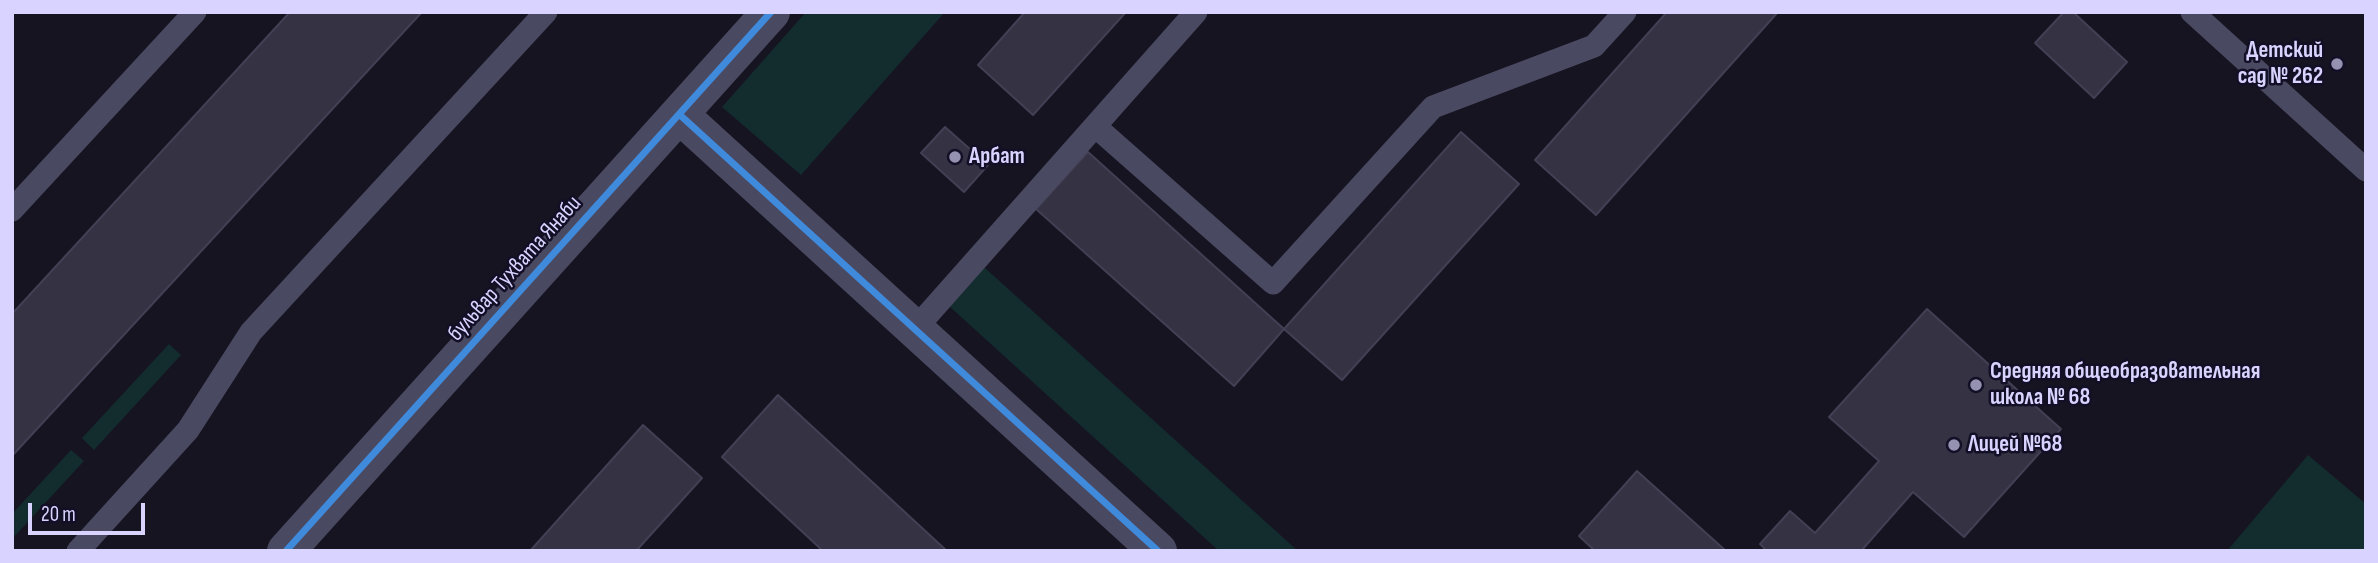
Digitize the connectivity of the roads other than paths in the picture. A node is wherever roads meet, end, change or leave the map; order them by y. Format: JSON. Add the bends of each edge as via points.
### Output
{"nodes":[{"id":1,"x":195,"y":12,"type":"edge"},
{"id":2,"x":546,"y":12,"type":"edge"},
{"id":3,"x":772,"y":12,"type":"edge"},
{"id":4,"x":1196,"y":12,"type":"edge"},
{"id":5,"x":1625,"y":12,"type":"edge"},
{"id":6,"x":2192,"y":12,"type":"edge"},
{"id":7,"x":680,"y":115,"type":"junction"},
{"id":8,"x":1095,"y":126,"type":"junction"},
{"id":9,"x":2366,"y":170,"type":"edge"},
{"id":10,"x":12,"y":210,"type":"edge"},
{"id":11,"x":915,"y":329,"type":"junction"},
{"id":12,"x":78,"y":551,"type":"edge"},
{"id":13,"x":286,"y":551,"type":"edge"},
{"id":14,"x":1158,"y":551,"type":"edge"}],
"edges":[{"from":1,"to":10,"type":"lane"},
{"from":2,"to":12,"type":"lane","via":[[251,332],[188,430]]},
{"from":3,"to":7,"type":"street","name":"бульвар Тухвата Янаби"},
{"from":4,"to":8,"type":"lane"},
{"from":5,"to":8,"type":"lane","via":[[1594,46],[1433,107],[1273,284]]},
{"from":6,"to":9,"type":"lane"},
{"from":7,"to":11,"type":"street"},
{"from":7,"to":13,"type":"street","name":"бульвар Тухвата Янаби"},
{"from":8,"to":11,"type":"lane"},
{"from":11,"to":14,"type":"street"}]}
